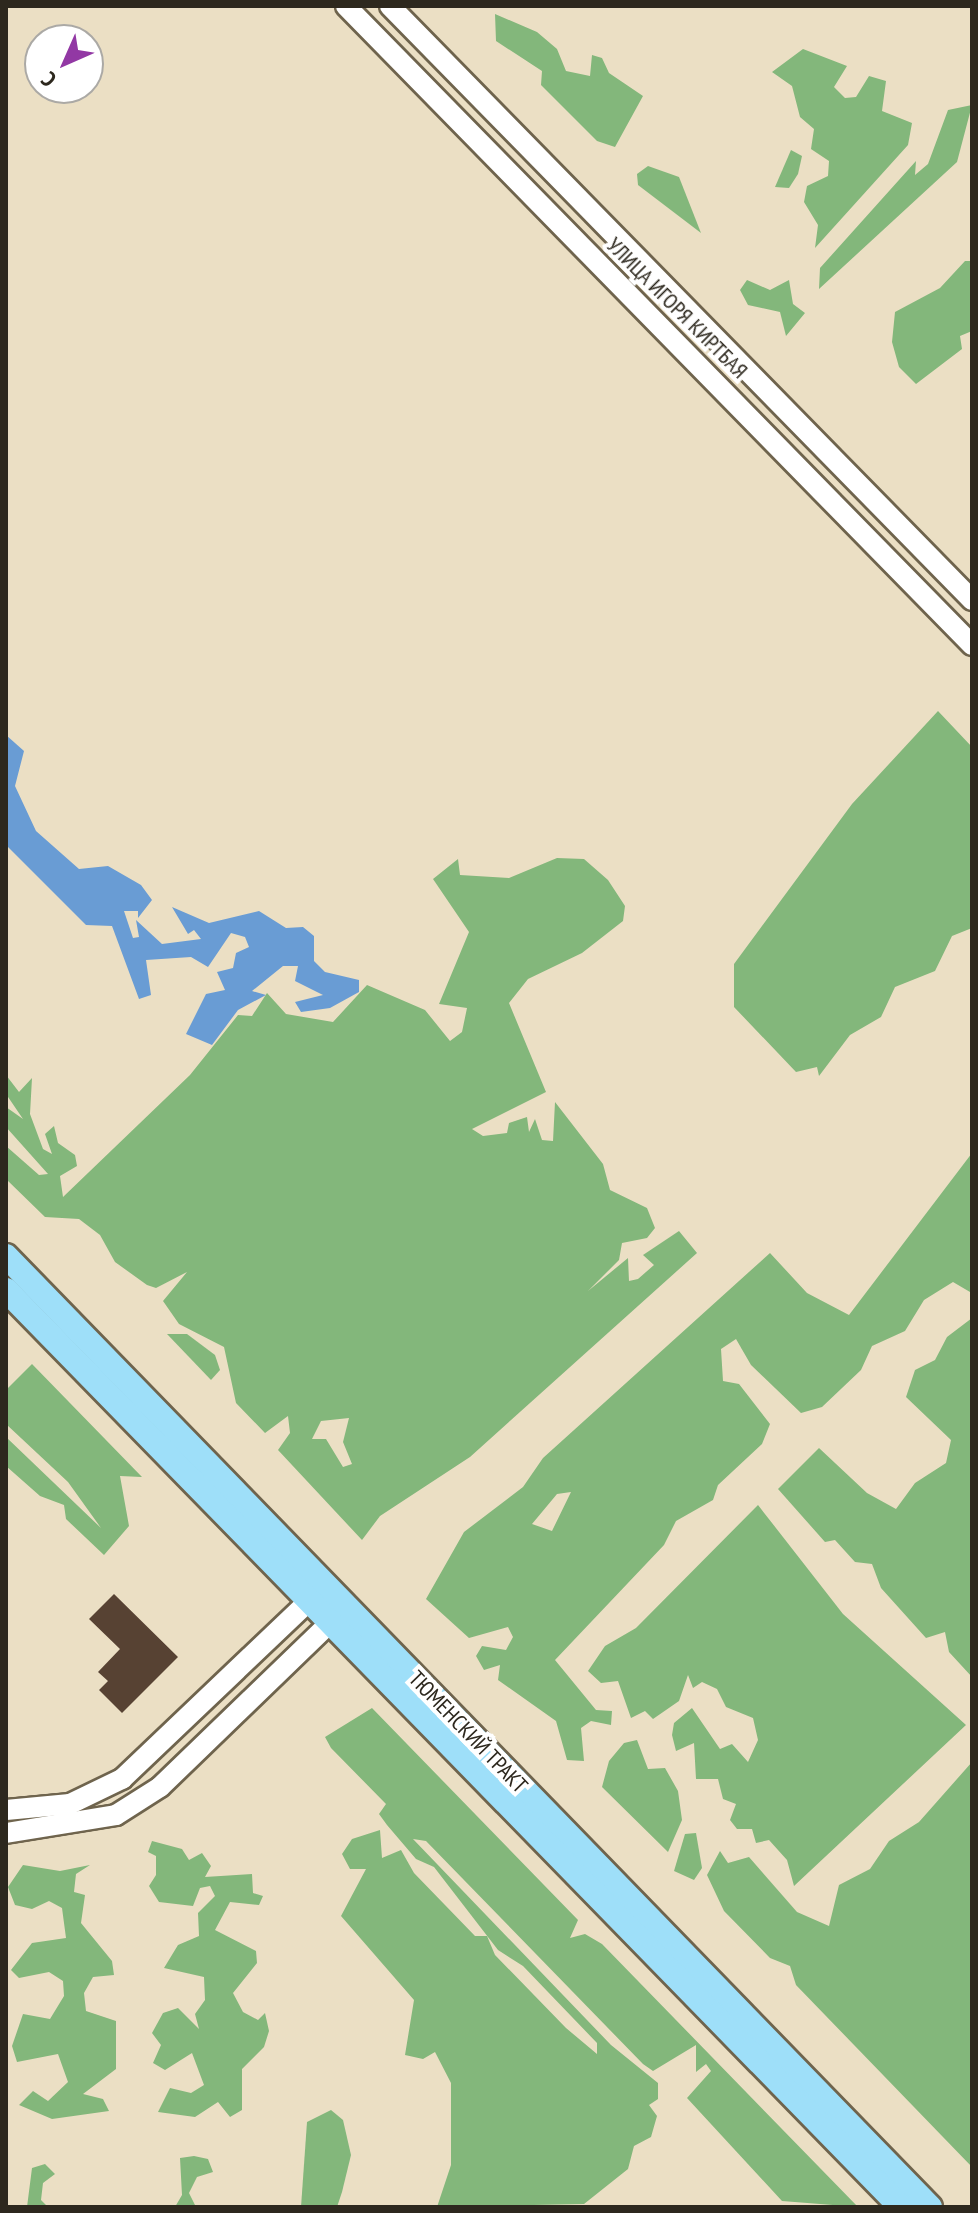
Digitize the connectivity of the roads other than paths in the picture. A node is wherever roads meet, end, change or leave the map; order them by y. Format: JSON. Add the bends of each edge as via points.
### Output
{"nodes":[{"id":1,"x":346,"y":6,"type":"edge"},
{"id":2,"x":390,"y":6,"type":"edge"},
{"id":3,"x":972,"y":600,"type":"edge"},
{"id":4,"x":972,"y":645,"type":"edge"},
{"id":5,"x":6,"y":1256,"type":"edge"},
{"id":6,"x":6,"y":1290,"type":"edge"},
{"id":7,"x":310,"y":1600,"type":"junction"},
{"id":8,"x":331,"y":1622,"type":"junction"},
{"id":9,"x":6,"y":1810,"type":"edge"},
{"id":10,"x":6,"y":1833,"type":"edge"},
{"id":11,"x":901,"y":2207,"type":"edge"},
{"id":12,"x":930,"y":2207,"type":"edge"}],
"edges":[{"from":1,"to":4,"type":"street","name":"УЛИЦА ИГОРЯ КИРТБАЯ"},
{"from":2,"to":3,"type":"street","name":"УЛИЦА ИГОРЯ КИРТБАЯ"},
{"from":5,"to":12,"type":"main road","name":"ТЮМЕНСКИЙ ТРАКТ"},
{"from":6,"to":7,"type":"main road","name":"ТЮМЕНСКИЙ ТРАКТ"},
{"from":7,"to":8,"type":"main road","name":"ТЮМЕНСКИЙ ТРАКТ"},
{"from":7,"to":9,"type":"street","via":[[122,1779],[70,1804]]},
{"from":8,"to":10,"type":"street","via":[[160,1787],[116,1815]]},
{"from":8,"to":11,"type":"main road","name":"ТЮМЕНСКИЙ ТРАКТ"}]}
